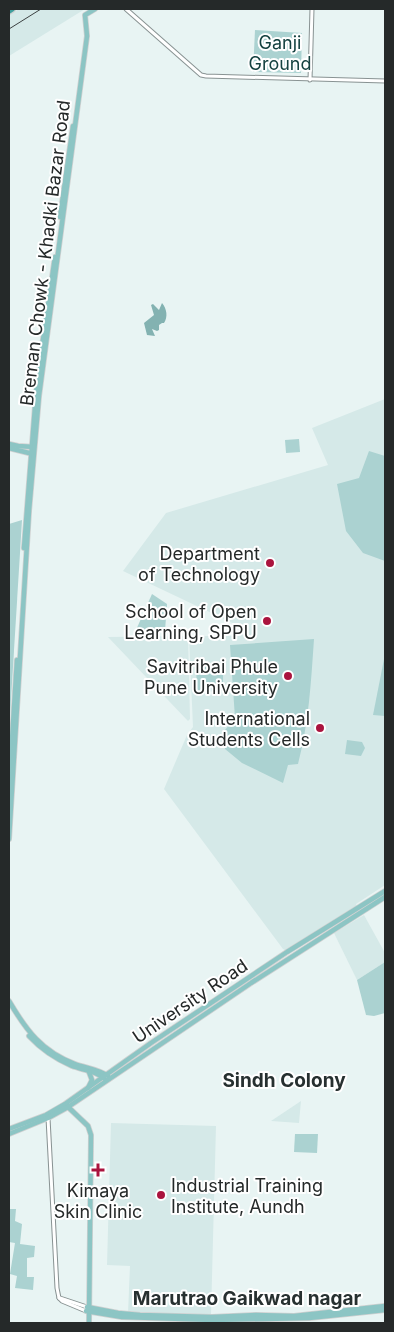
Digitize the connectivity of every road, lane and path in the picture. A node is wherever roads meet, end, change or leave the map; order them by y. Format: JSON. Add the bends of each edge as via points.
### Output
{"nodes":[{"id":1,"x":12,"y":9,"type":"edge"},
{"id":2,"x":95,"y":9,"type":"edge"},
{"id":3,"x":126,"y":9,"type":"edge"},
{"id":4,"x":312,"y":9,"type":"edge"},
{"id":5,"x":9,"y":11,"type":"edge"},
{"id":6,"x":310,"y":80,"type":"junction"},
{"id":7,"x":385,"y":81,"type":"edge"},
{"id":8,"x":9,"y":444,"type":"edge"},
{"id":9,"x":33,"y":447,"type":"junction"},
{"id":10,"x":9,"y":448,"type":"edge"},
{"id":11,"x":33,"y":454,"type":"junction"},
{"id":12,"x":19,"y":638,"type":"junction"},
{"id":13,"x":9,"y":788,"type":"edge"},
{"id":14,"x":9,"y":839,"type":"edge"},
{"id":15,"x":385,"y":891,"type":"edge"},
{"id":16,"x":385,"y":897,"type":"edge"},
{"id":17,"x":9,"y":1001,"type":"edge"},
{"id":18,"x":9,"y":1007,"type":"edge"},
{"id":19,"x":25,"y":1030,"type":"junction"},
{"id":20,"x":114,"y":1069,"type":"junction"},
{"id":21,"x":89,"y":1071,"type":"junction"},
{"id":22,"x":97,"y":1071,"type":"junction"},
{"id":23,"x":107,"y":1078,"type":"junction"},
{"id":24,"x":87,"y":1089,"type":"junction"},
{"id":25,"x":65,"y":1106,"type":"junction"},
{"id":26,"x":47,"y":1117,"type":"junction"},
{"id":27,"x":9,"y":1129,"type":"edge"},
{"id":28,"x":9,"y":1134,"type":"edge"},
{"id":29,"x":385,"y":1306,"type":"edge"},
{"id":30,"x":88,"y":1309,"type":"junction"},
{"id":31,"x":385,"y":1310,"type":"edge"},
{"id":32,"x":88,"y":1323,"type":"edge"}],
"edges":[{"from":1,"to":5,"type":"highway"},
{"from":2,"to":9,"type":"main road","name":"Breman Chowk - Khadki Bazar Road","via":[[85,15],[86,31],[60,233],[41,346]]},
{"from":3,"to":6,"type":"street","via":[[201,75]]},
{"from":4,"to":6,"type":"street"},
{"from":6,"to":7,"type":"street"},
{"from":8,"to":9,"type":"main road"},
{"from":9,"to":11,"type":"main road","name":"Breman Chowk - Khadki Bazar Road"},
{"from":10,"to":11,"type":"main road"},
{"from":11,"to":12,"type":"main road","name":"Breman Chowk - Khadki Bazar Road"},
{"from":12,"to":13,"type":"main road","name":"Breman Chowk - Khadki Bazar Road"},
{"from":12,"to":14,"type":"main road","name":"Breman Chowk - Khadki Bazar Road"},
{"from":15,"to":20,"type":"main road","name":"University Road","via":[[287,952]]},
{"from":16,"to":23,"type":"main road","name":"University Road"},
{"from":17,"to":19,"type":"main road"},
{"from":18,"to":19,"type":"main road"},
{"from":19,"to":21,"type":"main road","via":[[54,1056]]},
{"from":19,"to":22,"type":"main road","via":[[62,1058]]},
{"from":20,"to":22,"type":"main road"},
{"from":20,"to":23,"type":"main road","name":"University Road"},
{"from":21,"to":23,"type":"main road"},
{"from":21,"to":24,"type":"main road","via":[[92,1080]]},
{"from":22,"to":23,"type":"main road"},
{"from":23,"to":24,"type":"main road","name":"University Road"},
{"from":23,"to":25,"type":"main road","name":"University Road"},
{"from":24,"to":25,"type":"main road","name":"University Road"},
{"from":25,"to":26,"type":"main road","name":"University Road"},
{"from":25,"to":30,"type":"main road","via":[[88,1126],[91,1135]]},
{"from":26,"to":27,"type":"main road","name":"University Road"},
{"from":26,"to":28,"type":"main road","name":"University Road"},
{"from":26,"to":30,"type":"street","via":[[59,1298]]},
{"from":29,"to":30,"type":"main road","via":[[294,1316],[212,1317],[118,1314]]},
{"from":30,"to":31,"type":"main road","via":[[122,1317],[212,1320],[309,1318]]},
{"from":30,"to":32,"type":"main road"}]}
